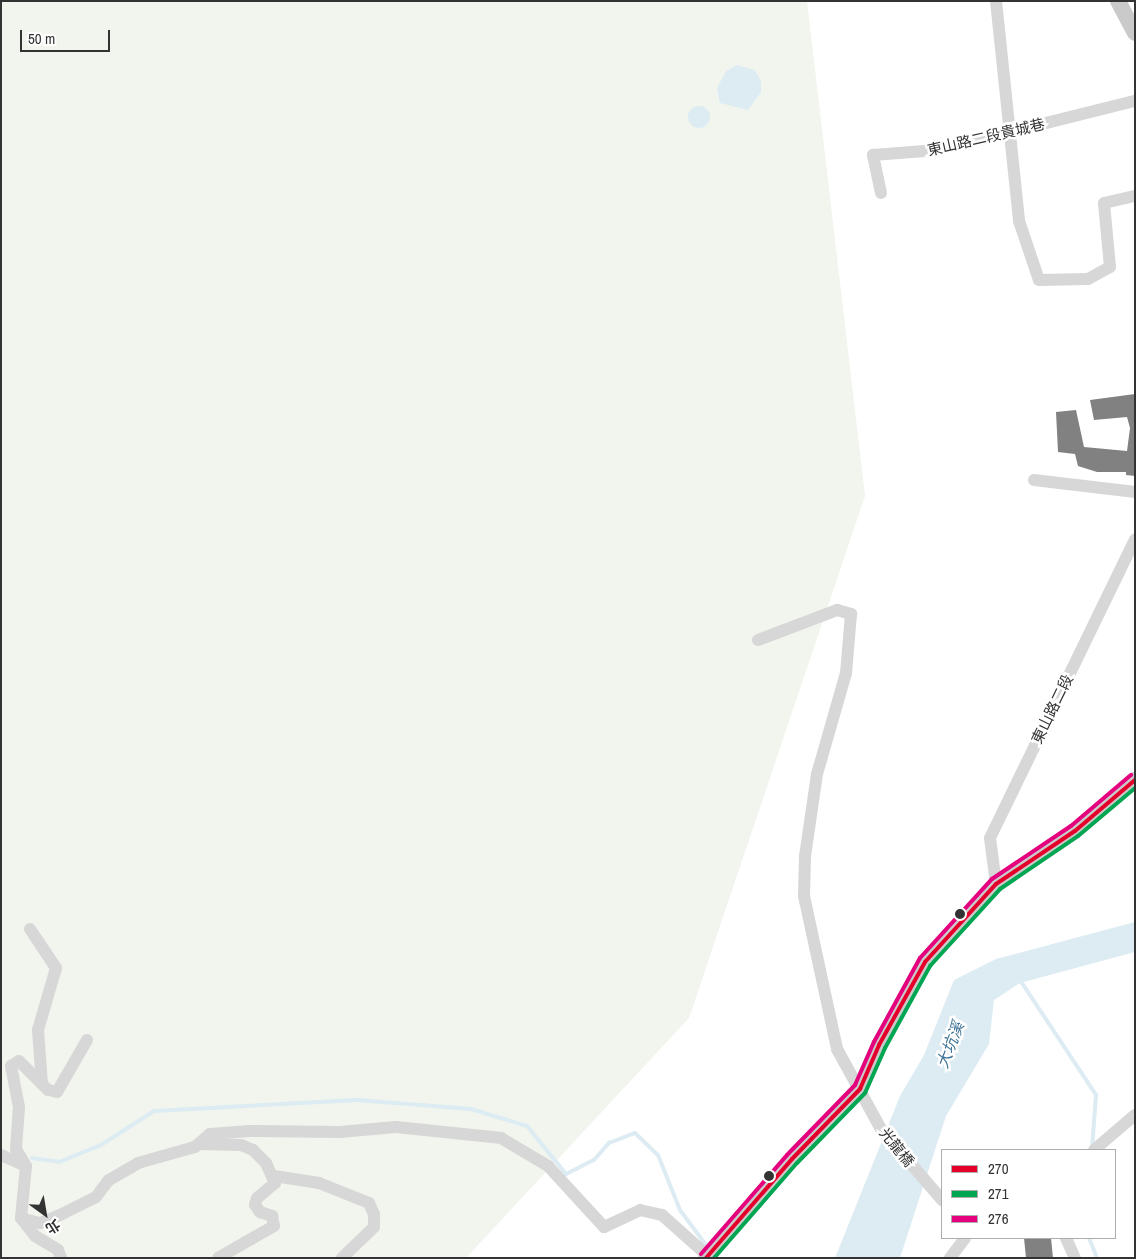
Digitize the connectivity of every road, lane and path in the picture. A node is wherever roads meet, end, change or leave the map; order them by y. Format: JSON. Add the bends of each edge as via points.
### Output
{"nodes":[{"id":1,"x":996,"y":1,"type":"edge"},
{"id":2,"x":1118,"y":1,"type":"edge"},
{"id":3,"x":1135,"y":33,"type":"edge"},
{"id":4,"x":1135,"y":101,"type":"edge"},
{"id":5,"x":1010,"y":133,"type":"junction"},
{"id":6,"x":881,"y":193,"type":"dead end"},
{"id":7,"x":1135,"y":196,"type":"edge"},
{"id":8,"x":1034,"y":480,"type":"dead end"},
{"id":9,"x":1135,"y":492,"type":"edge"},
{"id":10,"x":1135,"y":539,"type":"edge"},
{"id":11,"x":758,"y":640,"type":"dead end"},
{"id":12,"x":1135,"y":780,"type":"edge"},
{"id":13,"x":996,"y":884,"type":"junction"},
{"id":14,"x":30,"y":929,"type":"dead end"},
{"id":15,"x":87,"y":1040,"type":"dead end"},
{"id":16,"x":42,"y":1084,"type":"junction"},
{"id":17,"x":860,"y":1089,"type":"junction"},
{"id":18,"x":1135,"y":1115,"type":"edge"},
{"id":19,"x":198,"y":1144,"type":"junction"},
{"id":20,"x":1095,"y":1149,"type":"edge"},
{"id":21,"x":1,"y":1155,"type":"edge"},
{"id":22,"x":26,"y":1166,"type":"junction"},
{"id":23,"x":274,"y":1176,"type":"junction"},
{"id":24,"x":941,"y":1199,"type":"edge"},
{"id":25,"x":21,"y":1218,"type":"junction"},
{"id":26,"x":964,"y":1239,"type":"edge"},
{"id":27,"x":1066,"y":1239,"type":"edge"},
{"id":28,"x":707,"y":1257,"type":"edge"},
{"id":29,"x":61,"y":1258,"type":"edge"},
{"id":30,"x":218,"y":1258,"type":"edge"},
{"id":31,"x":342,"y":1258,"type":"edge"},
{"id":32,"x":950,"y":1258,"type":"edge"},
{"id":33,"x":1075,"y":1258,"type":"edge"}],
"edges":[{"from":1,"to":5,"type":"street"},
{"from":2,"to":3,"type":"main road"},
{"from":4,"to":5,"type":"street","name":"東山路二段貴城巷"},
{"from":5,"to":6,"type":"street","name":"東山路二段貴城巷","via":[[938,150],[873,155]]},
{"from":5,"to":7,"type":"street","via":[[1019,221],[1039,280],[1088,279],[1110,267],[1104,202]]},
{"from":8,"to":9,"type":"street"},
{"from":10,"to":13,"type":"street","name":"東山路二段","via":[[990,838]]},
{"from":11,"to":17,"type":"street","name":"光龍橋","via":[[837,610],[851,614],[846,673],[814,792],[805,856],[804,896],[838,1049]]},
{"from":12,"to":13,"type":"main road","via":[[1075,832]]},
{"from":13,"to":17,"type":"main road","via":[[926,962],[879,1045]]},
{"from":14,"to":16,"type":"street","via":[[56,968],[38,1030]]},
{"from":15,"to":16,"type":"street","via":[[57,1092]]},
{"from":16,"to":22,"type":"street","via":[[19,1061],[11,1066],[20,1108],[16,1149]]},
{"from":17,"to":24,"type":"street","name":"光龍橋","via":[[881,1129]]},
{"from":17,"to":28,"type":"main road","via":[[792,1159]]},
{"from":18,"to":20,"type":"street"},
{"from":19,"to":23,"type":"street","via":[[241,1145],[253,1150]]},
{"from":19,"to":25,"type":"street","via":[[138,1163],[109,1180],[96,1197],[60,1215],[40,1223]]},
{"from":19,"to":28,"type":"street","via":[[210,1134],[340,1132],[396,1127],[501,1138],[548,1166],[604,1227],[640,1210],[662,1215]]},
{"from":21,"to":22,"type":"street"},
{"from":22,"to":25,"type":"street"},
{"from":23,"to":30,"type":"street","via":[[275,1182],[257,1198],[255,1205],[260,1212],[272,1216],[274,1226]]},
{"from":23,"to":31,"type":"street","via":[[319,1182],[368,1203],[374,1214],[374,1227]]},
{"from":25,"to":29,"type":"street","via":[[35,1236],[58,1250]]},
{"from":26,"to":32,"type":"street"},
{"from":27,"to":33,"type":"street"}]}
